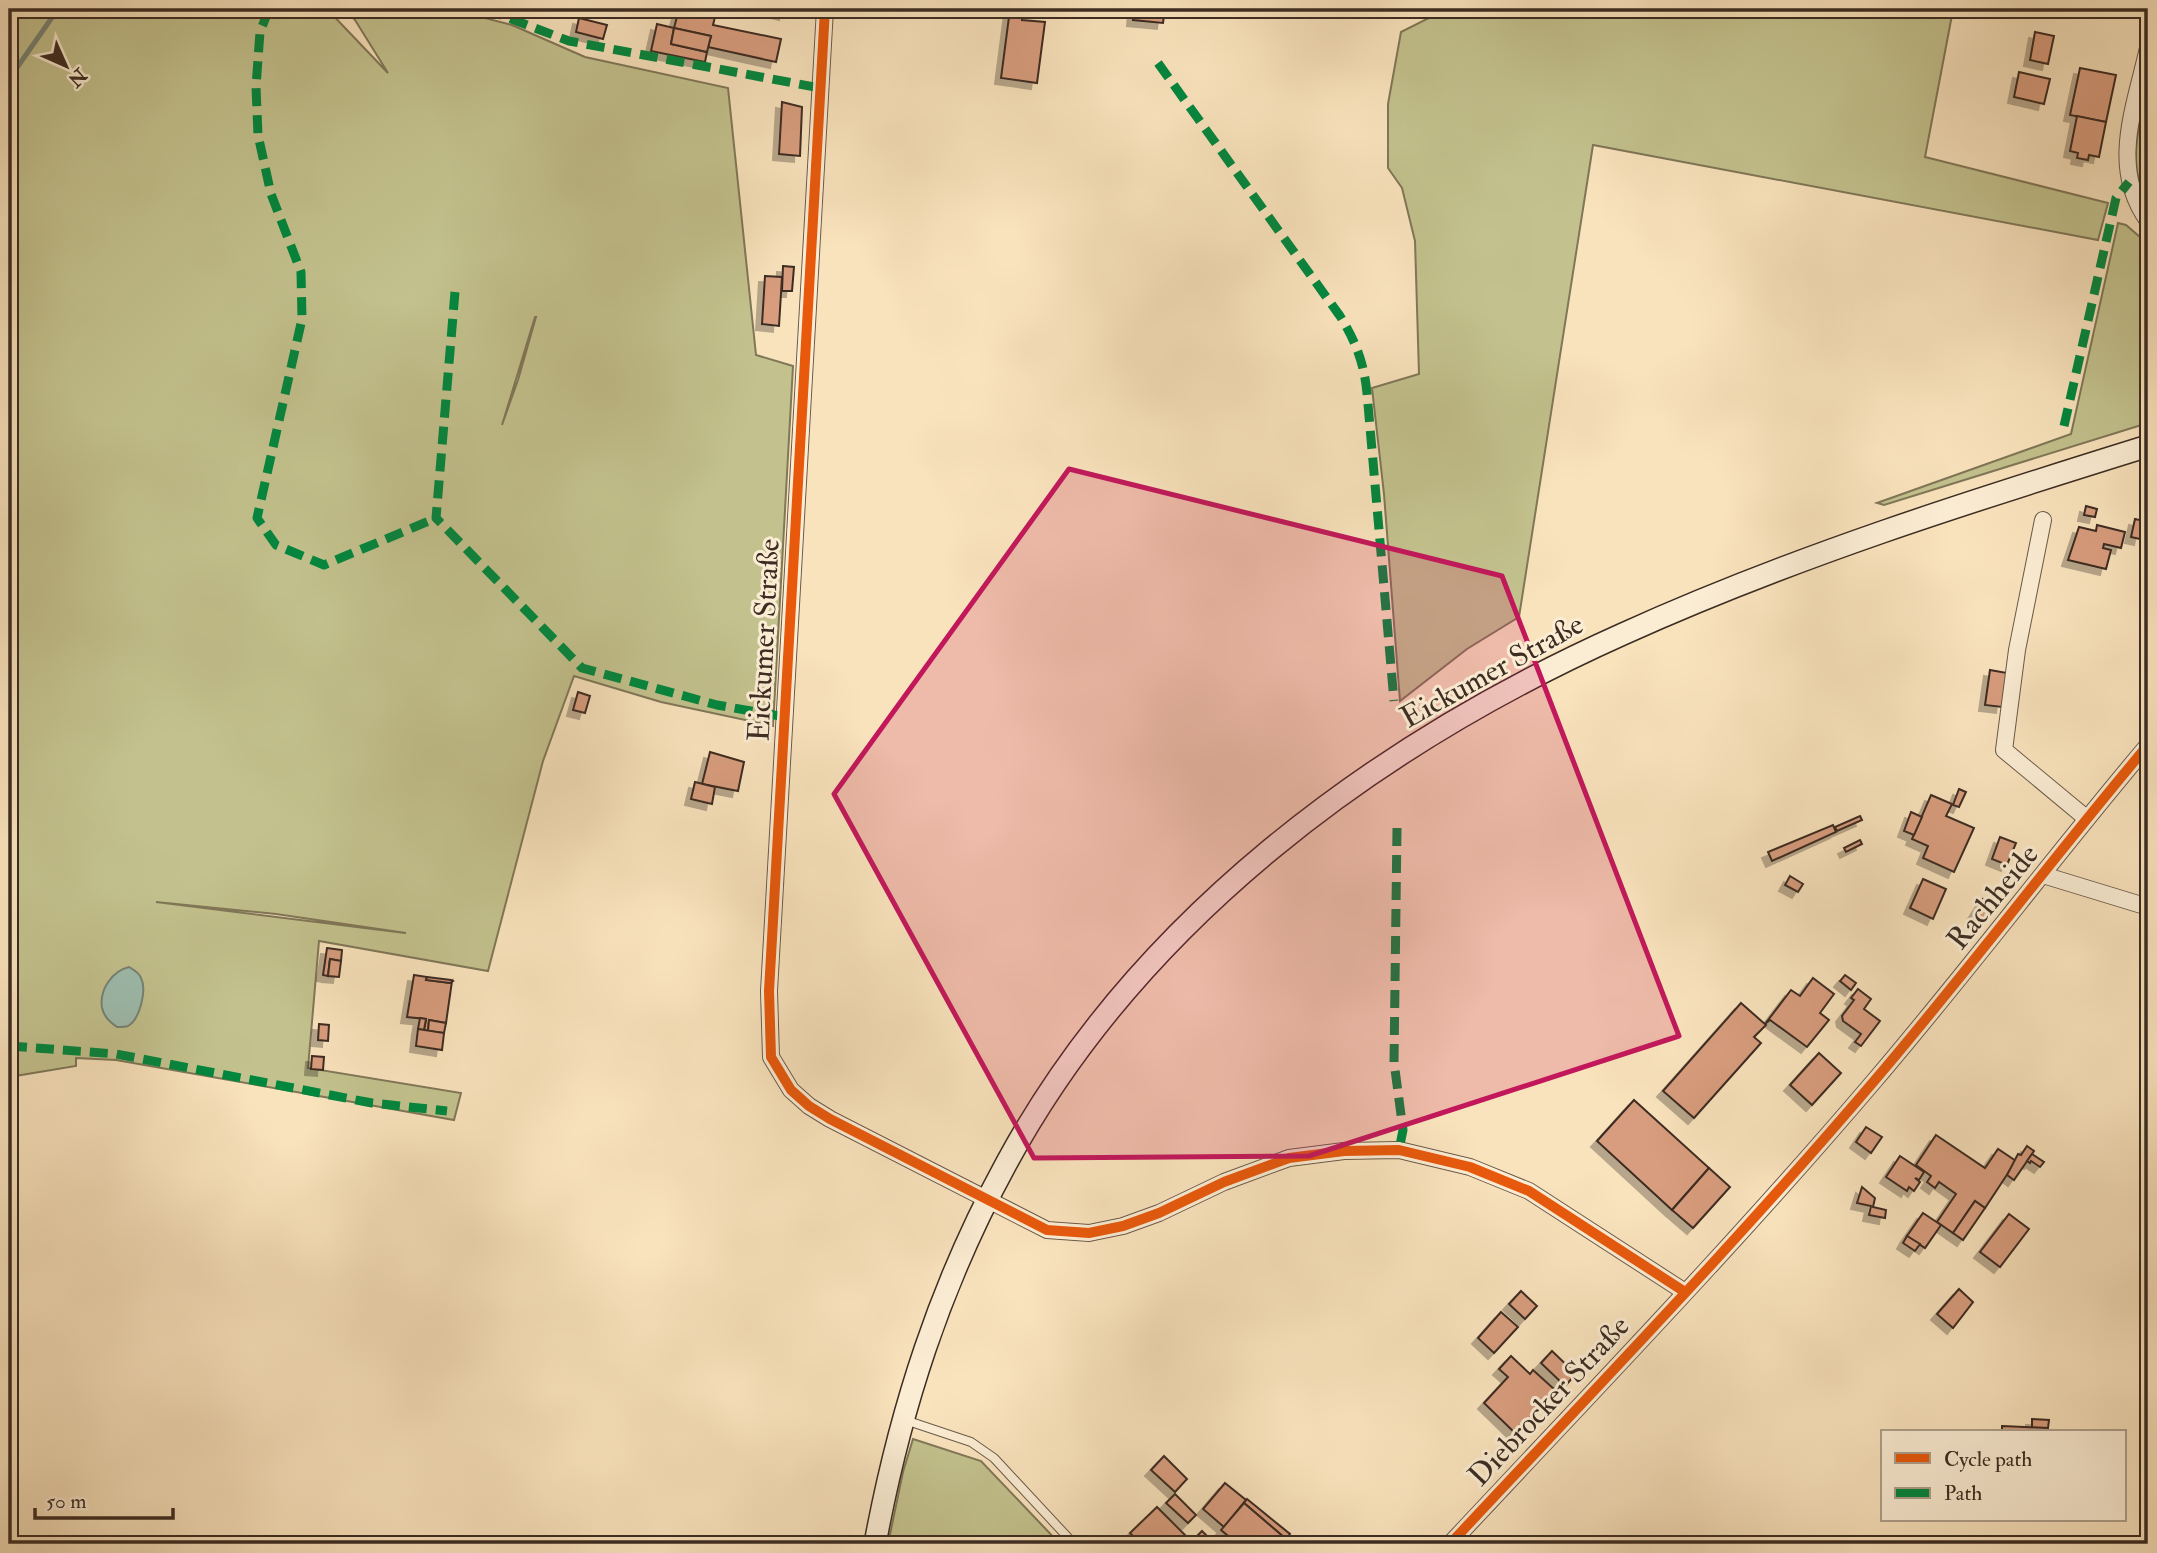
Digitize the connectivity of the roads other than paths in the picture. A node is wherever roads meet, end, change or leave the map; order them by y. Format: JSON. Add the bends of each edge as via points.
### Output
{"nodes":[{"id":1,"x":825,"y":9,"type":"edge"},
{"id":2,"x":2148,"y":48,"type":"edge"},
{"id":3,"x":2148,"y":221,"type":"edge"},
{"id":4,"x":2148,"y":446,"type":"edge"},
{"id":5,"x":2043,"y":520,"type":"dead end"},
{"id":6,"x":2148,"y":745,"type":"edge"},
{"id":7,"x":2086,"y":818,"type":"junction"},
{"id":8,"x":2043,"y":875,"type":"junction"},
{"id":9,"x":2148,"y":907,"type":"edge"},
{"id":10,"x":1876,"y":1080,"type":"joint"},
{"id":11,"x":988,"y":1200,"type":"junction"},
{"id":12,"x":1685,"y":1292,"type":"junction"},
{"id":13,"x":902,"y":1419,"type":"junction"},
{"id":14,"x":875,"y":1544,"type":"edge"},
{"id":15,"x":1074,"y":1544,"type":"edge"},
{"id":16,"x":1450,"y":1544,"type":"edge"}],
"edges":[{"from":1,"to":11,"type":"street","name":"Eickumer Straße","via":[[769,991],[771,1057],[791,1090],[809,1106]]},
{"from":2,"to":3,"type":"street","via":[[2126,148],[2129,182]]},
{"from":4,"to":11,"type":"main road","name":"Eickumer Straße","via":[[1870,536],[1713,595],[1531,679],[1357,784],[1277,844],[1156,958],[1086,1042],[1007,1161]]},
{"from":5,"to":7,"type":"street","via":[[2017,650],[2004,750]]},
{"from":6,"to":7,"type":"street","name":"Rachheide"},
{"from":7,"to":8,"type":"street","name":"Rachheide"},
{"from":8,"to":9,"type":"street"},
{"from":8,"to":10,"type":"street","name":"Rachheide"},
{"from":10,"to":12,"type":"street","name":"Diebrocker Straße"},
{"from":11,"to":12,"type":"street","via":[[1047,1230],[1089,1233],[1159,1213],[1289,1158],[1399,1150],[1470,1167],[1529,1191]]},
{"from":11,"to":13,"type":"main road","via":[[952,1276]]},
{"from":12,"to":16,"type":"street","name":"Diebrocker Straße"},
{"from":13,"to":14,"type":"main road"},
{"from":13,"to":15,"type":"lane","via":[[971,1442],[994,1458]]}]}
